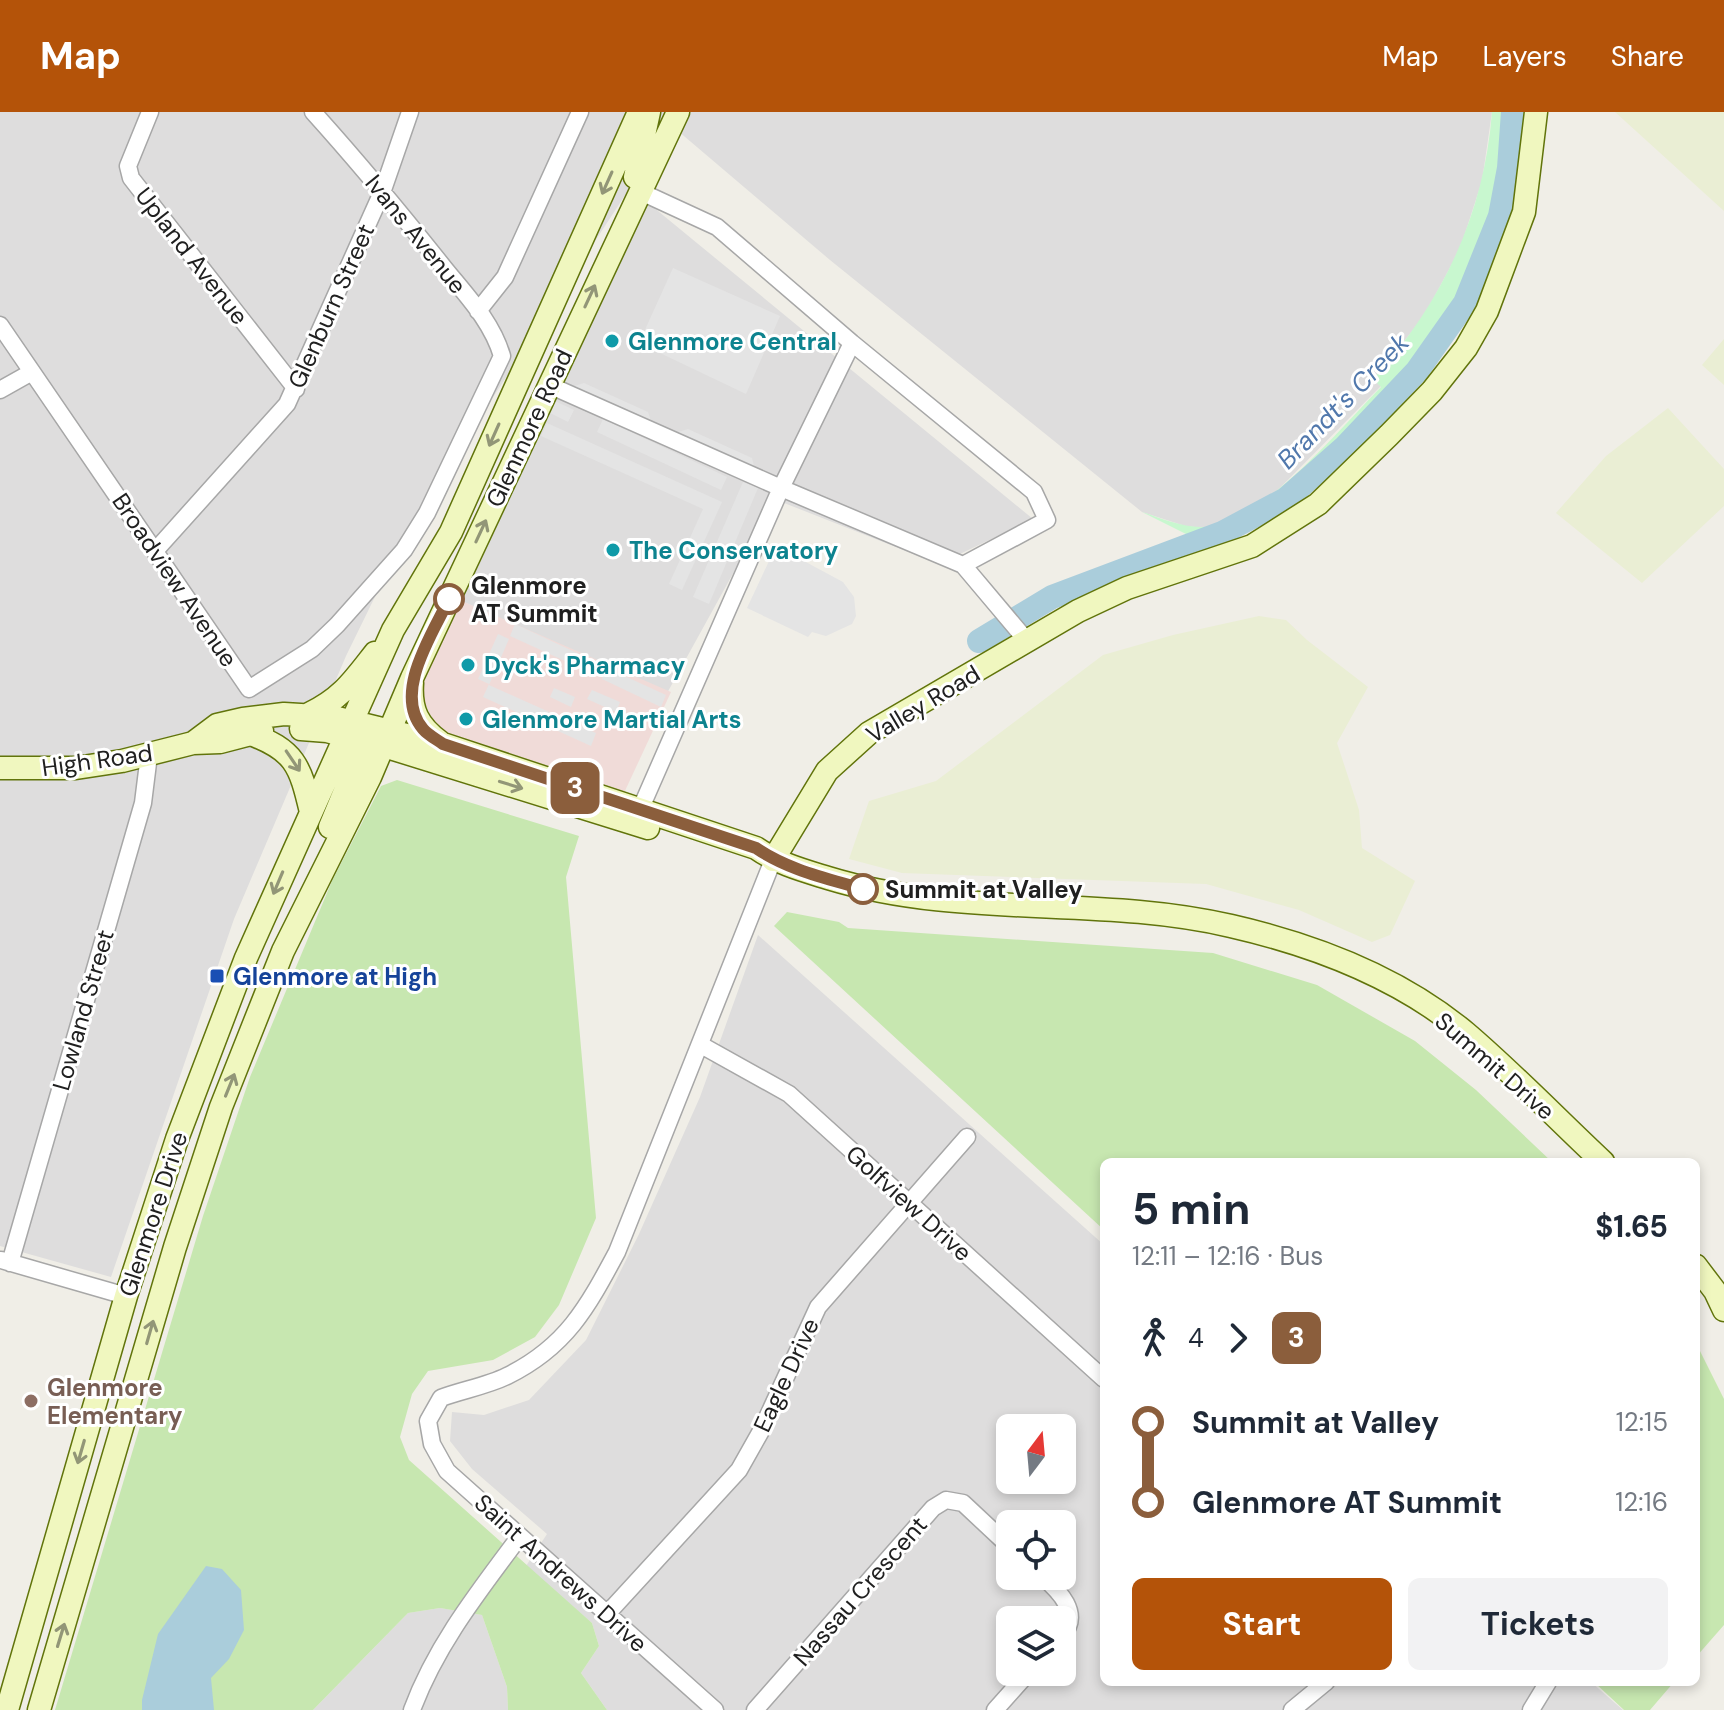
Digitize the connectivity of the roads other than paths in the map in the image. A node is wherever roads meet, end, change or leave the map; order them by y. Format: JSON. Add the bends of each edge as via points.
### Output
{"nodes":[{"id":1,"x":150,"y":112,"type":"edge"},
{"id":2,"x":313,"y":112,"type":"edge"},
{"id":3,"x":410,"y":112,"type":"edge"},
{"id":4,"x":580,"y":112,"type":"edge"},
{"id":5,"x":639,"y":112,"type":"edge"},
{"id":6,"x":649,"y":112,"type":"edge"},
{"id":7,"x":678,"y":112,"type":"edge"},
{"id":8,"x":1536,"y":112,"type":"edge"},
{"id":9,"x":383,"y":190,"type":"junction"},
{"id":10,"x":639,"y":191,"type":"junction"},
{"id":11,"x":618,"y":235,"type":"junction"},
{"id":12,"x":482,"y":317,"type":"junction"},
{"id":13,"x":0,"y":325,"type":"edge"},
{"id":14,"x":852,"y":343,"type":"junction"},
{"id":15,"x":32,"y":372,"type":"junction"},
{"id":16,"x":549,"y":385,"type":"junction"},
{"id":17,"x":296,"y":389,"type":"junction"},
{"id":18,"x":0,"y":390,"type":"edge"},
{"id":19,"x":781,"y":488,"type":"junction"},
{"id":20,"x":451,"y":532,"type":"junction"},
{"id":21,"x":155,"y":551,"type":"junction"},
{"id":22,"x":963,"y":565,"type":"junction"},
{"id":23,"x":393,"y":630,"type":"junction"},
{"id":24,"x":1027,"y":641,"type":"junction"},
{"id":25,"x":412,"y":678,"type":"junction"},
{"id":26,"x":309,"y":714,"type":"junction"},
{"id":27,"x":248,"y":733,"type":"junction"},
{"id":28,"x":368,"y":733,"type":"junction"},
{"id":29,"x":193,"y":743,"type":"junction"},
{"id":30,"x":439,"y":753,"type":"junction"},
{"id":31,"x":149,"y":755,"type":"junction"},
{"id":32,"x":0,"y":768,"type":"edge"},
{"id":33,"x":370,"y":777,"type":"junction"},
{"id":34,"x":640,"y":810,"type":"junction"},
{"id":35,"x":311,"y":812,"type":"junction"},
{"id":36,"x":773,"y":860,"type":"junction"},
{"id":37,"x":283,"y":951,"type":"junction"},
{"id":38,"x":701,"y":1045,"type":"junction"},
{"id":39,"x":967,"y":1137,"type":"dead end"},
{"id":40,"x":1599,"y":1158,"type":"edge"},
{"id":41,"x":910,"y":1204,"type":"junction"},
{"id":42,"x":5,"y":1262,"type":"edge"},
{"id":43,"x":1700,"y":1271,"type":"edge"},
{"id":44,"x":126,"y":1296,"type":"junction"},
{"id":45,"x":1724,"y":1310,"type":"edge"},
{"id":46,"x":1100,"y":1375,"type":"edge"},
{"id":47,"x":428,"y":1421,"type":"joint"},
{"id":48,"x":996,"y":1534,"type":"edge"},
{"id":49,"x":520,"y":1536,"type":"junction"},
{"id":50,"x":607,"y":1614,"type":"junction"},
{"id":51,"x":1016,"y":1686,"type":"edge"},
{"id":52,"x":1321,"y":1686,"type":"edge"},
{"id":53,"x":1546,"y":1686,"type":"edge"},
{"id":54,"x":7,"y":1710,"type":"edge"},
{"id":55,"x":39,"y":1710,"type":"edge"},
{"id":56,"x":412,"y":1710,"type":"edge"},
{"id":57,"x":715,"y":1710,"type":"edge"},
{"id":58,"x":755,"y":1710,"type":"edge"},
{"id":59,"x":995,"y":1710,"type":"edge"},
{"id":60,"x":1292,"y":1710,"type":"edge"},
{"id":61,"x":1531,"y":1710,"type":"edge"}],
"edges":[{"from":1,"to":17,"type":"street","name":"Upland Avenue","via":[[130,158],[131,178]]},
{"from":2,"to":9,"type":"street","name":"Ivans Avenue"},
{"from":3,"to":9,"type":"street","name":"Glenburn Street"},
{"from":4,"to":12,"type":"street"},
{"from":5,"to":20,"type":"main road","name":"Glenmore Road","one_way":true},
{"from":6,"to":11,"type":"main road"},
{"from":7,"to":10,"type":"main road","name":"Glenmore Road"},
{"from":8,"to":24,"type":"main road","name":"Valley Road","via":[[1524,212],[1503,273],[1466,348],[1432,391],[1318,504],[1252,546],[1127,588]]},
{"from":9,"to":12,"type":"street","name":"Ivans Avenue"},
{"from":9,"to":17,"type":"street","name":"Glenburn Street"},
{"from":10,"to":11,"type":"main road","name":"Glenmore Road"},
{"from":10,"to":14,"type":"street","via":[[717,227]]},
{"from":16,"to":11,"type":"main road","name":"Glenmore Road","one_way":true},
{"from":12,"to":21,"type":"street","name":"Broadview Avenue","via":[[502,356],[427,513],[404,550],[312,649],[249,689]]},
{"from":13,"to":15,"type":"street","name":"Broadview Avenue"},
{"from":14,"to":19,"type":"street"},
{"from":14,"to":22,"type":"street","via":[[1034,492],[1047,520]]},
{"from":15,"to":18,"type":"street"},
{"from":15,"to":21,"type":"street","name":"Broadview Avenue"},
{"from":16,"to":19,"type":"street"},
{"from":25,"to":16,"type":"main road","name":"Glenmore Road","one_way":true},
{"from":17,"to":21,"type":"street","name":"Glenburn Street"},
{"from":19,"to":22,"type":"street"},
{"from":19,"to":34,"type":"street"},
{"from":20,"to":23,"type":"main road","name":"Glenmore Road"},
{"from":20,"to":28,"type":"main road"},
{"from":22,"to":24,"type":"street"},
{"from":23,"to":26,"type":"main road","via":[[345,692]]},
{"from":23,"to":28,"type":"main road","name":"Glenmore Road"},
{"from":24,"to":36,"type":"main road","name":"Valley Road","via":[[869,733],[827,771]]},
{"from":25,"to":28,"type":"main road","name":"Glenmore Road"},
{"from":25,"to":30,"type":"main road","via":[[418,722]]},
{"from":26,"to":28,"type":"main road","name":"High Road"},
{"from":26,"to":29,"type":"main road","name":"High Road","via":[[217,725]]},
{"from":27,"to":28,"type":"main road","name":"High Road"},
{"from":27,"to":29,"type":"main road","name":"High Road"},
{"from":27,"to":35,"type":"main road","one_way":true,"via":[[269,740],[295,759]]},
{"from":28,"to":30,"type":"main road","name":"Summit Drive"},
{"from":28,"to":33,"type":"main road","name":"Glenmore Drive"},
{"from":28,"to":35,"type":"main road","name":"Glenmore Drive"},
{"from":28,"to":37,"type":"main road"},
{"from":29,"to":31,"type":"main road","name":"High Road"},
{"from":30,"to":33,"type":"main road","via":[[395,764]]},
{"from":30,"to":34,"type":"main road","name":"Summit Drive"},
{"from":30,"to":36,"type":"main road","name":"Summit Drive","one_way":true,"via":[[753,861]]},
{"from":31,"to":32,"type":"main road","name":"High Road","via":[[76,768]]},
{"from":31,"to":42,"type":"street","name":"Lowland Street","via":[[143,803]]},
{"from":33,"to":37,"type":"main road","name":"Glenmore Drive"},
{"from":34,"to":36,"type":"main road","name":"Summit Drive","via":[[756,848]]},
{"from":35,"to":44,"type":"main road","name":"Glenmore Drive","one_way":true,"via":[[246,958],[182,1125]]},
{"from":36,"to":38,"type":"street","name":"Valley Road"},
{"from":36,"to":40,"type":"main road","name":"Summit Drive","via":[[865,890],[966,904],[1149,913],[1229,925],[1307,946],[1390,982],[1464,1032]]},
{"from":55,"to":37,"type":"main road","name":"Glenmore Drive","one_way":true,"via":[[180,1233],[221,1107]]},
{"from":38,"to":41,"type":"street","name":"Golfview Drive","via":[[789,1094]]},
{"from":38,"to":47,"type":"street","name":"Valley Road","via":[[617,1252],[588,1306],[556,1345],[505,1377],[441,1398]]},
{"from":39,"to":41,"type":"street","name":"Eagle Drive"},
{"from":41,"to":46,"type":"street","name":"Golfview Drive"},
{"from":41,"to":50,"type":"street","name":"Eagle Drive","via":[[818,1307],[739,1470]]},
{"from":42,"to":44,"type":"street"},
{"from":43,"to":45,"type":"main road"},
{"from":44,"to":54,"type":"main road","name":"Glenmore Drive","one_way":true},
{"from":47,"to":49,"type":"street","name":"Saint Andrews Drive","via":[[432,1444],[447,1471]]},
{"from":48,"to":58,"type":"street","name":"Nassau Crescent","via":[[963,1503],[946,1500],[933,1508]]},
{"from":49,"to":50,"type":"street","name":"Saint Andrews Drive"},
{"from":49,"to":56,"type":"street","via":[[452,1629]]},
{"from":50,"to":57,"type":"street","name":"Saint Andrews Drive"},
{"from":51,"to":59,"type":"street"},
{"from":52,"to":60,"type":"street"},
{"from":53,"to":61,"type":"street"}]}
